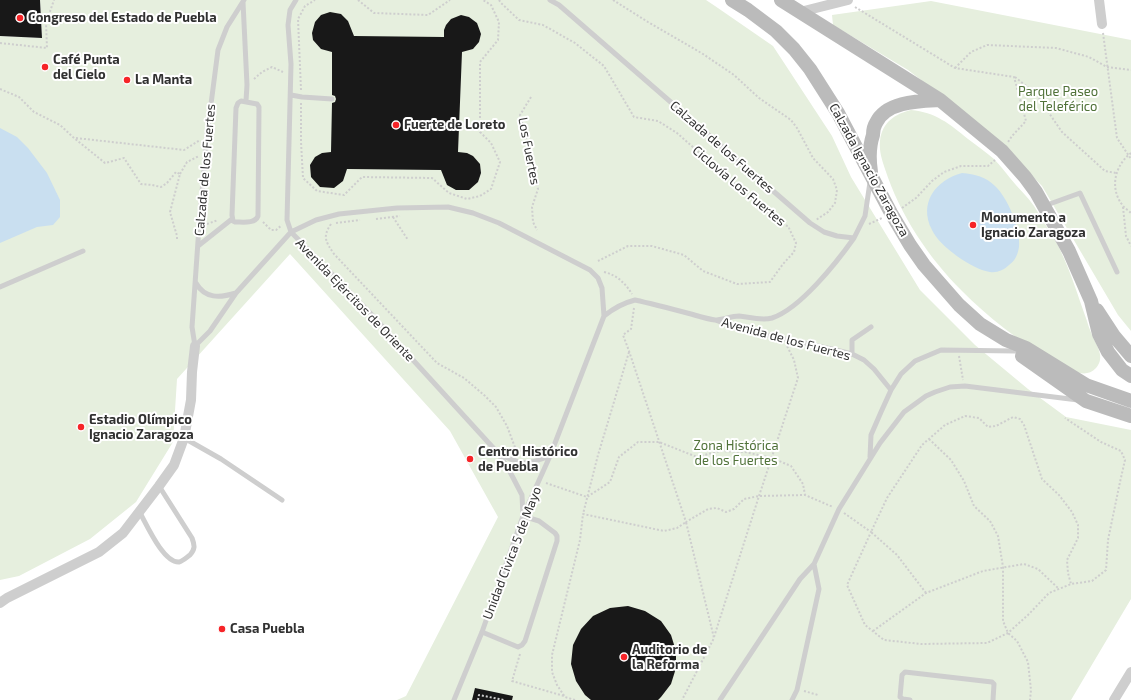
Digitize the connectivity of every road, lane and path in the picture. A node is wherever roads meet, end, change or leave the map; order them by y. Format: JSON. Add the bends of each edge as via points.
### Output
{"nodes":[{"id":1,"x":54,"y":0,"type":"edge"},
{"id":2,"x":243,"y":0,"type":"edge"},
{"id":3,"x":296,"y":0,"type":"edge"},
{"id":4,"x":315,"y":0,"type":"edge"},
{"id":5,"x":358,"y":0,"type":"edge"},
{"id":6,"x":450,"y":0,"type":"edge"},
{"id":7,"x":483,"y":0,"type":"edge"},
{"id":8,"x":499,"y":0,"type":"edge"},
{"id":9,"x":550,"y":0,"type":"edge"},
{"id":10,"x":613,"y":0,"type":"edge"},
{"id":11,"x":732,"y":0,"type":"edge"},
{"id":12,"x":781,"y":0,"type":"edge"},
{"id":13,"x":846,"y":0,"type":"edge"},
{"id":14,"x":1099,"y":0,"type":"edge"},
{"id":15,"x":800,"y":12,"type":"junction"},
{"id":16,"x":1102,"y":24,"type":"joint"},
{"id":17,"x":0,"y":43,"type":"edge"},
{"id":18,"x":1107,"y":67,"type":"junction"},
{"id":19,"x":955,"y":68,"type":"junction"},
{"id":20,"x":1131,"y":70,"type":"edge"},
{"id":21,"x":1014,"y":77,"type":"junction"},
{"id":22,"x":290,"y":78,"type":"junction"},
{"id":23,"x":247,"y":85,"type":"junction"},
{"id":24,"x":0,"y":89,"type":"edge"},
{"id":25,"x":291,"y":95,"type":"junction"},
{"id":26,"x":304,"y":97,"type":"junction"},
{"id":27,"x":531,"y":97,"type":"dead end"},
{"id":28,"x":332,"y":99,"type":"dead end"},
{"id":29,"x":940,"y":100,"type":"junction"},
{"id":30,"x":246,"y":101,"type":"junction"},
{"id":31,"x":208,"y":135,"type":"junction"},
{"id":32,"x":74,"y":138,"type":"junction"},
{"id":33,"x":1002,"y":151,"type":"junction"},
{"id":34,"x":207,"y":153,"type":"junction"},
{"id":35,"x":1131,"y":153,"type":"edge"},
{"id":36,"x":1131,"y":159,"type":"edge"},
{"id":37,"x":1116,"y":173,"type":"junction"},
{"id":38,"x":180,"y":174,"type":"junction"},
{"id":39,"x":871,"y":177,"type":"junction"},
{"id":40,"x":1044,"y":206,"type":"junction"},
{"id":41,"x":1123,"y":207,"type":"junction"},
{"id":42,"x":891,"y":213,"type":"junction"},
{"id":43,"x":1131,"y":213,"type":"edge"},
{"id":44,"x":258,"y":216,"type":"junction"},
{"id":45,"x":866,"y":216,"type":"junction"},
{"id":46,"x":393,"y":218,"type":"dead end"},
{"id":47,"x":232,"y":219,"type":"junction"},
{"id":48,"x":810,"y":223,"type":"junction"},
{"id":49,"x":330,"y":224,"type":"dead end"},
{"id":50,"x":276,"y":230,"type":"dead end"},
{"id":51,"x":537,"y":230,"type":"dead end"},
{"id":52,"x":291,"y":232,"type":"junction"},
{"id":53,"x":854,"y":238,"type":"junction"},
{"id":54,"x":408,"y":240,"type":"dead end"},
{"id":55,"x":177,"y":241,"type":"dead end"},
{"id":56,"x":198,"y":246,"type":"junction"},
{"id":57,"x":1131,"y":246,"type":"edge"},
{"id":58,"x":84,"y":251,"type":"dead end"},
{"id":59,"x":598,"y":261,"type":"dead end"},
{"id":60,"x":590,"y":270,"type":"junction"},
{"id":61,"x":1117,"y":272,"type":"dead end"},
{"id":62,"x":195,"y":282,"type":"junction"},
{"id":63,"x":0,"y":287,"type":"edge"},
{"id":64,"x":236,"y":293,"type":"junction"},
{"id":65,"x":635,"y":300,"type":"junction"},
{"id":66,"x":1091,"y":301,"type":"junction"},
{"id":67,"x":604,"y":316,"type":"junction"},
{"id":68,"x":715,"y":320,"type":"junction"},
{"id":69,"x":871,"y":327,"type":"dead end"},
{"id":70,"x":784,"y":339,"type":"junction"},
{"id":71,"x":195,"y":346,"type":"junction"},
{"id":72,"x":958,"y":349,"type":"junction"},
{"id":73,"x":1021,"y":350,"type":"junction"},
{"id":74,"x":629,"y":351,"type":"junction"},
{"id":75,"x":852,"y":354,"type":"junction"},
{"id":76,"x":1131,"y":356,"type":"edge"},
{"id":77,"x":1126,"y":373,"type":"edge"},
{"id":78,"x":965,"y":386,"type":"junction"},
{"id":79,"x":891,"y":390,"type":"junction"},
{"id":80,"x":1131,"y":400,"type":"edge"},
{"id":81,"x":1086,"y":401,"type":"junction"},
{"id":82,"x":1131,"y":416,"type":"edge"},
{"id":83,"x":1065,"y":418,"type":"dead end"},
{"id":84,"x":184,"y":438,"type":"junction"},
{"id":85,"x":929,"y":439,"type":"junction"},
{"id":86,"x":659,"y":442,"type":"junction"},
{"id":87,"x":497,"y":452,"type":"junction"},
{"id":88,"x":550,"y":456,"type":"junction"},
{"id":89,"x":772,"y":458,"type":"junction"},
{"id":90,"x":870,"y":459,"type":"junction"},
{"id":91,"x":539,"y":481,"type":"junction"},
{"id":92,"x":159,"y":486,"type":"junction"},
{"id":93,"x":805,"y":495,"type":"junction"},
{"id":94,"x":587,"y":496,"type":"junction"},
{"id":95,"x":759,"y":496,"type":"junction"},
{"id":96,"x":282,"y":500,"type":"dead end"},
{"id":97,"x":838,"y":509,"type":"junction"},
{"id":98,"x":139,"y":511,"type":"junction"},
{"id":99,"x":583,"y":514,"type":"junction"},
{"id":100,"x":523,"y":516,"type":"junction"},
{"id":101,"x":686,"y":522,"type":"junction"},
{"id":102,"x":871,"y":532,"type":"junction"},
{"id":103,"x":814,"y":564,"type":"junction"},
{"id":104,"x":1003,"y":567,"type":"junction"},
{"id":105,"x":1071,"y":584,"type":"junction"},
{"id":106,"x":1059,"y":589,"type":"junction"},
{"id":107,"x":926,"y":593,"type":"junction"},
{"id":108,"x":0,"y":603,"type":"edge"},
{"id":109,"x":482,"y":632,"type":"junction"},
{"id":110,"x":874,"y":632,"type":"junction"},
{"id":111,"x":1008,"y":633,"type":"junction"},
{"id":112,"x":714,"y":638,"type":"junction"},
{"id":113,"x":522,"y":645,"type":"junction"},
{"id":114,"x":1131,"y":672,"type":"edge"},
{"id":115,"x":798,"y":690,"type":"junction"},
{"id":116,"x":818,"y":694,"type":"dead end"},
{"id":117,"x":565,"y":697,"type":"junction"},
{"id":118,"x":454,"y":700,"type":"edge"},
{"id":119,"x":478,"y":700,"type":"edge"},
{"id":120,"x":504,"y":700,"type":"edge"},
{"id":121,"x":575,"y":700,"type":"edge"},
{"id":122,"x":682,"y":700,"type":"edge"},
{"id":123,"x":720,"y":700,"type":"edge"},
{"id":124,"x":792,"y":700,"type":"edge"},
{"id":125,"x":910,"y":700,"type":"edge"},
{"id":126,"x":993,"y":700,"type":"edge"},
{"id":127,"x":1030,"y":700,"type":"edge"},
{"id":128,"x":1114,"y":700,"type":"edge"}],
"edges":[{"from":1,"to":17,"type":"path","via":[[46,23],[47,48]]},
{"from":2,"to":23,"type":"lane"},
{"from":2,"to":31,"type":"lane","name":"Calzada de los Fuertes","via":[[227,27],[218,50]]},
{"from":3,"to":22,"type":"lane","name":"Avenida Ejércitos de Oriente","via":[[290,10],[288,25]]},
{"from":4,"to":26,"type":"path","via":[[305,6],[298,19]]},
{"from":5,"to":6,"type":"path","via":[[374,13],[428,15]]},
{"from":7,"to":26,"type":"path","via":[[491,5],[499,22],[498,40],[480,62],[480,132],[491,143],[500,162],[490,189],[480,196],[467,199],[449,193],[432,178],[362,177],[344,195],[317,191],[303,178],[301,142]]},
{"from":8,"to":59,"type":"path","name":"Ciclovía Los Fuertes","via":[[519,20],[543,25],[575,42],[604,66],[634,117],[658,121],[677,133],[780,224],[788,226],[796,243],[794,252],[770,282],[737,284],[703,271],[684,255],[652,246],[628,246]]},
{"from":9,"to":48,"type":"lane","name":"Calzada de los Fuertes","via":[[559,5]]},
{"from":10,"to":48,"type":"path","via":[[708,57],[791,120],[813,158],[833,179],[837,190],[835,204],[828,212]]},
{"from":11,"to":39,"type":"main road","name":"Calzada Ignacio Zaragoza","via":[[776,31],[810,69],[838,114]]},
{"from":12,"to":15,"type":"main road"},
{"from":13,"to":15,"type":"street"},
{"from":13,"to":19,"type":"path"},
{"from":14,"to":16,"type":"street"},
{"from":15,"to":29,"type":"main road"},
{"from":16,"to":18,"type":"path"},
{"from":18,"to":19,"type":"path","via":[[1089,57],[1056,48],[987,45],[971,52]]},
{"from":18,"to":20,"type":"path"},
{"from":18,"to":36,"type":"path","via":[[1117,138]]},
{"from":19,"to":21,"type":"path"},
{"from":21,"to":33,"type":"path","via":[[1026,121]]},
{"from":21,"to":37,"type":"path","via":[[1036,94],[1062,132],[1105,171]]},
{"from":22,"to":23,"type":"path","via":[[284,72],[272,68],[262,72]]},
{"from":22,"to":25,"type":"lane","name":"Avenida Ejércitos de Oriente"},
{"from":23,"to":30,"type":"lane"},
{"from":24,"to":32,"type":"path","via":[[19,97],[34,112],[60,125]]},
{"from":25,"to":26,"type":"lane"},
{"from":25,"to":52,"type":"lane","name":"Avenida Ejércitos de Oriente","via":[[287,220]]},
{"from":26,"to":28,"type":"lane"},
{"from":27,"to":51,"type":"path","name":"Los Fuertes","via":[[520,115],[538,189],[532,207],[533,222]]},
{"from":29,"to":33,"type":"main road"},
{"from":29,"to":39,"type":"main road","via":[[917,101],[885,111],[876,122],[871,141]]},
{"from":30,"to":44,"type":"lane","via":[[257,104],[259,108]]},
{"from":30,"to":47,"type":"lane","via":[[238,103],[236,108]]},
{"from":31,"to":32,"type":"path","via":[[184,150]]},
{"from":31,"to":34,"type":"lane","name":"Calzada de los Fuertes"},
{"from":32,"to":38,"type":"path","via":[[105,163],[124,158],[141,184],[161,187],[168,183],[176,172]]},
{"from":33,"to":40,"type":"main road","via":[[1025,176]]},
{"from":33,"to":42,"type":"path","via":[[988,166],[961,166],[944,172],[916,198]]},
{"from":34,"to":38,"type":"path","via":[[187,162]]},
{"from":34,"to":56,"type":"lane","name":"Calzada de los Fuertes"},
{"from":35,"to":37,"type":"path","bridge":true,"via":[[1121,162]]},
{"from":37,"to":41,"type":"path","bridge":true,"via":[[1117,196]]},
{"from":38,"to":55,"type":"path","via":[[170,212]]},
{"from":39,"to":42,"type":"main road","name":"Calzada Ignacio Zaragoza"},
{"from":39,"to":45,"type":"lane"},
{"from":40,"to":61,"type":"lane","via":[[1080,193]]},
{"from":40,"to":66,"type":"main road","via":[[1069,251]]},
{"from":41,"to":43,"type":"path","bridge":true},
{"from":41,"to":57,"type":"path","via":[[1126,236]]},
{"from":42,"to":45,"type":"path","via":[[869,224]]},
{"from":42,"to":73,"type":"main road","name":"Calzada Ignacio Zaragoza","via":[[924,265],[959,305],[980,324]]},
{"from":44,"to":47,"type":"lane","via":[[254,222],[235,222]]},
{"from":44,"to":50,"type":"path","via":[[271,230]]},
{"from":45,"to":53,"type":"lane"},
{"from":46,"to":54,"type":"path"},
{"from":47,"to":56,"type":"lane"},
{"from":48,"to":53,"type":"lane","name":"Calzada de los Fuertes","via":[[824,232]]},
{"from":49,"to":88,"type":"path","via":[[326,231],[326,242],[334,254],[437,363],[464,378],[496,407],[516,450]]},
{"from":52,"to":60,"type":"lane","via":[[316,220],[339,214],[397,208],[448,207],[499,223]]},
{"from":52,"to":64,"type":"lane"},
{"from":52,"to":87,"type":"lane","name":"Avenida Ejércitos de Oriente","via":[[372,315]]},
{"from":53,"to":68,"type":"lane","name":"Avenida de los Fuertes","via":[[832,268],[799,302],[784,312],[766,319],[737,316]]},
{"from":56,"to":62,"type":"lane","name":"Calzada de los Fuertes"},
{"from":58,"to":63,"type":"lane"},
{"from":60,"to":65,"type":"path","via":[[612,274],[626,284]]},
{"from":60,"to":67,"type":"lane","name":"Unidad Civica 5 de Mayo","via":[[598,278],[602,288]]},
{"from":62,"to":64,"type":"lane","via":[[211,296],[220,297]]},
{"from":62,"to":71,"type":"lane","name":"Calzada de los Fuertes","via":[[192,327]]},
{"from":64,"to":71,"type":"lane","via":[[210,331]]},
{"from":65,"to":67,"type":"lane","via":[[624,302]]},
{"from":65,"to":68,"type":"lane","name":"Avenida de los Fuertes"},
{"from":65,"to":74,"type":"path","via":[[631,329],[623,335]]},
{"from":66,"to":76,"type":"main road"},
{"from":66,"to":77,"type":"main road","via":[[1099,334],[1108,352]]},
{"from":67,"to":88,"type":"lane","name":"Unidad Civica 5 de Mayo"},
{"from":68,"to":70,"type":"lane","name":"Avenida de los Fuertes"},
{"from":69,"to":75,"type":"lane","via":[[852,340]]},
{"from":70,"to":75,"type":"lane","name":"Avenida de los Fuertes"},
{"from":70,"to":89,"type":"path","via":[[794,360],[798,378]]},
{"from":71,"to":84,"type":"street","name":"Calzada de los Fuertes","via":[[191,400]]},
{"from":72,"to":73,"type":"lane"},
{"from":72,"to":78,"type":"path"},
{"from":72,"to":79,"type":"lane","via":[[941,350],[915,361],[901,374]]},
{"from":73,"to":80,"type":"main road","name":"Calzada Ignacio Zaragoza","via":[[1086,385]]},
{"from":73,"to":81,"type":"main road","name":"Calzada Ignacio Zaragoza"},
{"from":74,"to":86,"type":"path"},
{"from":74,"to":94,"type":"path"},
{"from":75,"to":79,"type":"lane","name":"Avenida de los Fuertes","via":[[874,369]]},
{"from":78,"to":81,"type":"lane"},
{"from":78,"to":90,"type":"lane","via":[[935,392],[914,404],[896,422]]},
{"from":79,"to":90,"type":"lane","via":[[871,435]]},
{"from":81,"to":82,"type":"main road","name":"Calzada Ignacio Zaragoza"},
{"from":83,"to":105,"type":"path","via":[[1101,442],[1122,451],[1125,460],[1108,540],[1106,570],[1092,581]]},
{"from":84,"to":92,"type":"street","name":"Calzada de los Fuertes","via":[[174,465]]},
{"from":84,"to":96,"type":"lane","via":[[221,459]]},
{"from":85,"to":102,"type":"path","via":[[922,445],[886,498]]},
{"from":85,"to":104,"type":"path","via":[[951,460],[964,481],[974,506],[990,522],[998,536]]},
{"from":85,"to":105,"type":"path","via":[[945,425],[965,416],[979,418],[988,427],[996,426],[1013,417],[1020,419],[1042,480],[1059,495],[1078,525],[1078,538],[1067,560]]},
{"from":86,"to":89,"type":"path","via":[[697,457],[720,451],[745,452]]},
{"from":86,"to":94,"type":"path","via":[[638,442],[620,457],[610,482]]},
{"from":86,"to":101,"type":"path"},
{"from":87,"to":88,"type":"lane","name":"Avenida Ejércitos de Oriente","via":[[524,463],[532,463]]},
{"from":87,"to":100,"type":"lane","name":"Avenida Ejércitos de Oriente","via":[[522,495]]},
{"from":88,"to":91,"type":"lane","name":"Unidad Civica 5 de Mayo"},
{"from":89,"to":93,"type":"path","via":[[792,466],[803,484]]},
{"from":89,"to":95,"type":"path"},
{"from":90,"to":97,"type":"lane"},
{"from":91,"to":94,"type":"path"},
{"from":91,"to":100,"type":"lane","name":"Unidad Civica 5 de Mayo"},
{"from":92,"to":98,"type":"street","name":"Calzada de los Fuertes"},
{"from":92,"to":98,"type":"lane","via":[[192,538],[194,551],[179,562],[171,560],[162,552]]},
{"from":93,"to":95,"type":"path"},
{"from":93,"to":97,"type":"path"},
{"from":94,"to":99,"type":"path"},
{"from":95,"to":101,"type":"path","via":[[744,499],[734,509],[726,512],[717,508],[708,509]]},
{"from":95,"to":112,"type":"path"},
{"from":97,"to":102,"type":"path"},
{"from":97,"to":103,"type":"lane"},
{"from":98,"to":108,"type":"street","name":"Calzada de los Fuertes","via":[[122,533],[99,552]]},
{"from":99,"to":101,"type":"path","via":[[664,531],[677,528]]},
{"from":99,"to":117,"type":"path","via":[[580,540],[552,655],[552,672],[557,686]]},
{"from":100,"to":109,"type":"lane","name":"Unidad Civica 5 de Mayo"},
{"from":100,"to":113,"type":"lane","via":[[539,521],[555,533],[557,542]]},
{"from":101,"to":112,"type":"path"},
{"from":102,"to":107,"type":"path","via":[[897,555]]},
{"from":102,"to":110,"type":"path","via":[[847,585],[865,625]]},
{"from":103,"to":115,"type":"lane","via":[[819,589]]},
{"from":103,"to":123,"type":"lane","via":[[800,579]]},
{"from":104,"to":106,"type":"path","via":[[1024,564],[1038,569]]},
{"from":104,"to":107,"type":"path","via":[[983,571]]},
{"from":104,"to":111,"type":"path","via":[[1003,621]]},
{"from":105,"to":106,"type":"path"},
{"from":106,"to":111,"type":"path","via":[[1049,593]]},
{"from":107,"to":110,"type":"path"},
{"from":109,"to":113,"type":"lane","via":[[518,647]]},
{"from":109,"to":118,"type":"lane","name":"Unidad Civica 5 de Mayo"},
{"from":110,"to":111,"type":"path","via":[[884,640],[921,644],[987,642]]},
{"from":111,"to":127,"type":"path","via":[[1017,641],[1028,662]]},
{"from":112,"to":122,"type":"path"},
{"from":113,"to":117,"type":"path","via":[[512,681]]},
{"from":114,"to":128,"type":"street"},
{"from":115,"to":116,"type":"path"},
{"from":115,"to":124,"type":"lane"},
{"from":117,"to":121,"type":"path"},
{"from":119,"to":120,"type":"path","via":[[479,695]]},
{"from":125,"to":126,"type":"lane","via":[[900,697],[902,675],[905,672],[992,682]]}]}
